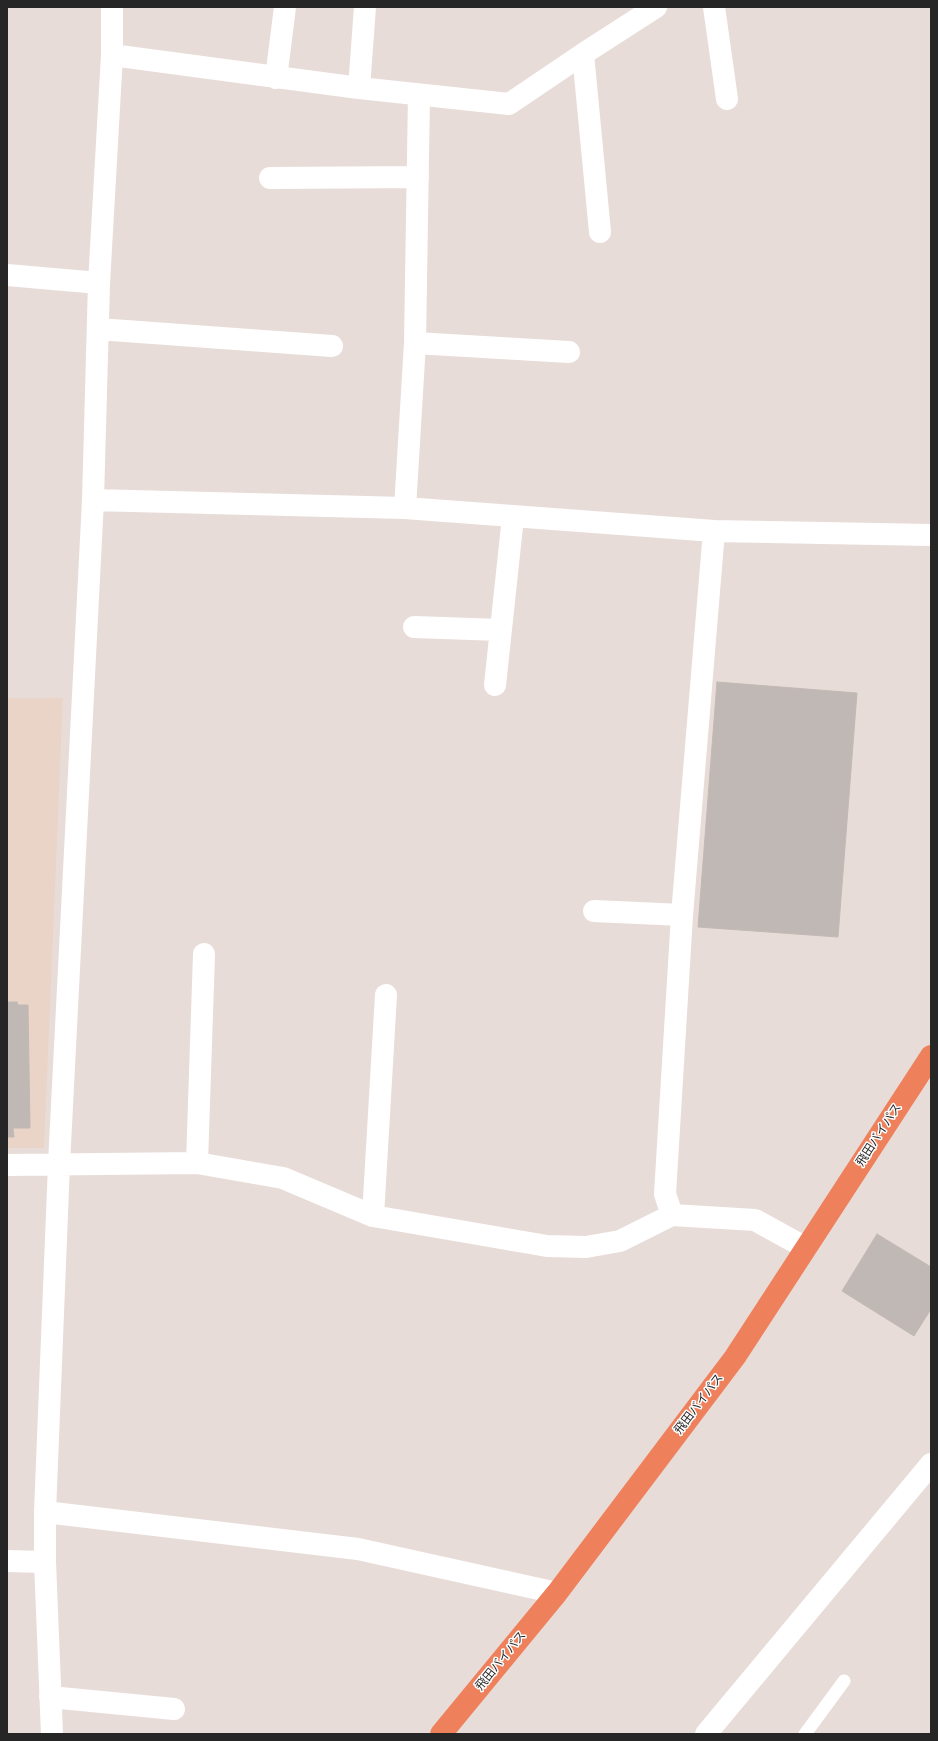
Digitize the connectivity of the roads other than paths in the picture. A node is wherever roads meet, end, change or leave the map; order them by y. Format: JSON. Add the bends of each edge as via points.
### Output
{"nodes":[{"id":1,"x":112,"y":7,"type":"edge"},
{"id":2,"x":285,"y":7,"type":"edge"},
{"id":3,"x":365,"y":7,"type":"edge"},
{"id":4,"x":656,"y":7,"type":"edge"},
{"id":5,"x":714,"y":7,"type":"edge"},
{"id":6,"x":583,"y":54,"type":"junction"},
{"id":7,"x":112,"y":55,"type":"junction"},
{"id":8,"x":276,"y":78,"type":"junction"},
{"id":9,"x":359,"y":88,"type":"junction"},
{"id":10,"x":419,"y":95,"type":"junction"},
{"id":11,"x":727,"y":99,"type":"dead end"},
{"id":12,"x":418,"y":177,"type":"junction"},
{"id":13,"x":270,"y":178,"type":"dead end"},
{"id":14,"x":600,"y":232,"type":"dead end"},
{"id":15,"x":7,"y":274,"type":"edge"},
{"id":16,"x":99,"y":283,"type":"junction"},
{"id":17,"x":98,"y":329,"type":"junction"},
{"id":18,"x":415,"y":343,"type":"junction"},
{"id":19,"x":332,"y":346,"type":"dead end"},
{"id":20,"x":569,"y":352,"type":"dead end"},
{"id":21,"x":93,"y":500,"type":"junction"},
{"id":22,"x":405,"y":508,"type":"junction"},
{"id":23,"x":513,"y":517,"type":"junction"},
{"id":24,"x":714,"y":531,"type":"junction"},
{"id":25,"x":931,"y":535,"type":"edge"},
{"id":26,"x":414,"y":627,"type":"dead end"},
{"id":27,"x":500,"y":630,"type":"junction"},
{"id":28,"x":495,"y":685,"type":"dead end"},
{"id":29,"x":594,"y":911,"type":"dead end"},
{"id":30,"x":682,"y":915,"type":"junction"},
{"id":31,"x":204,"y":954,"type":"dead end"},
{"id":32,"x":386,"y":995,"type":"dead end"},
{"id":33,"x":931,"y":1056,"type":"edge"},
{"id":34,"x":197,"y":1163,"type":"junction"},
{"id":35,"x":59,"y":1164,"type":"junction"},
{"id":36,"x":7,"y":1166,"type":"edge"},
{"id":37,"x":672,"y":1215,"type":"junction"},
{"id":38,"x":374,"y":1216,"type":"junction"},
{"id":39,"x":806,"y":1248,"type":"junction"},
{"id":40,"x":931,"y":1464,"type":"edge"},
{"id":41,"x":45,"y":1512,"type":"junction"},
{"id":42,"x":7,"y":1561,"type":"edge"},
{"id":43,"x":45,"y":1562,"type":"junction"},
{"id":44,"x":557,"y":1593,"type":"junction"},
{"id":45,"x":844,"y":1681,"type":"dead end"},
{"id":46,"x":50,"y":1697,"type":"junction"},
{"id":47,"x":174,"y":1709,"type":"dead end"},
{"id":48,"x":52,"y":1734,"type":"edge"},
{"id":49,"x":441,"y":1734,"type":"edge"},
{"id":50,"x":706,"y":1734,"type":"edge"},
{"id":51,"x":805,"y":1734,"type":"edge"}],
"edges":[{"from":1,"to":7,"type":"street"},
{"from":2,"to":8,"type":"street"},
{"from":3,"to":9,"type":"street"},
{"from":4,"to":6,"type":"street"},
{"from":5,"to":11,"type":"street"},
{"from":6,"to":10,"type":"street","via":[[509,104]]},
{"from":6,"to":14,"type":"street"},
{"from":7,"to":8,"type":"street"},
{"from":7,"to":16,"type":"street"},
{"from":8,"to":9,"type":"street"},
{"from":9,"to":10,"type":"street"},
{"from":10,"to":12,"type":"street"},
{"from":12,"to":13,"type":"street"},
{"from":12,"to":18,"type":"street"},
{"from":15,"to":16,"type":"street"},
{"from":16,"to":17,"type":"street"},
{"from":17,"to":19,"type":"street"},
{"from":17,"to":21,"type":"street"},
{"from":18,"to":20,"type":"street"},
{"from":18,"to":22,"type":"street"},
{"from":21,"to":22,"type":"street"},
{"from":21,"to":35,"type":"street"},
{"from":22,"to":23,"type":"street"},
{"from":23,"to":24,"type":"street"},
{"from":23,"to":27,"type":"street"},
{"from":24,"to":25,"type":"street"},
{"from":24,"to":30,"type":"street"},
{"from":26,"to":27,"type":"street"},
{"from":27,"to":28,"type":"street"},
{"from":29,"to":30,"type":"street"},
{"from":30,"to":37,"type":"street","via":[[665,1194]]},
{"from":31,"to":34,"type":"street"},
{"from":32,"to":38,"type":"street"},
{"from":33,"to":39,"type":"highway","name":"飛田バイパス"},
{"from":34,"to":35,"type":"street"},
{"from":34,"to":38,"type":"street","via":[[283,1178]]},
{"from":35,"to":36,"type":"street"},
{"from":35,"to":41,"type":"street"},
{"from":37,"to":38,"type":"street","via":[[620,1241],[586,1247],[547,1246]]},
{"from":37,"to":39,"type":"street","via":[[755,1220]]},
{"from":39,"to":44,"type":"highway","name":"飛田バイパス","via":[[735,1357]]},
{"from":40,"to":50,"type":"street"},
{"from":41,"to":43,"type":"street"},
{"from":41,"to":44,"type":"street","via":[[358,1549]]},
{"from":42,"to":43,"type":"street"},
{"from":43,"to":46,"type":"street"},
{"from":44,"to":49,"type":"highway","name":"飛田バイパス"},
{"from":45,"to":51,"type":"lane"},
{"from":46,"to":47,"type":"street"},
{"from":46,"to":48,"type":"street"}]}
